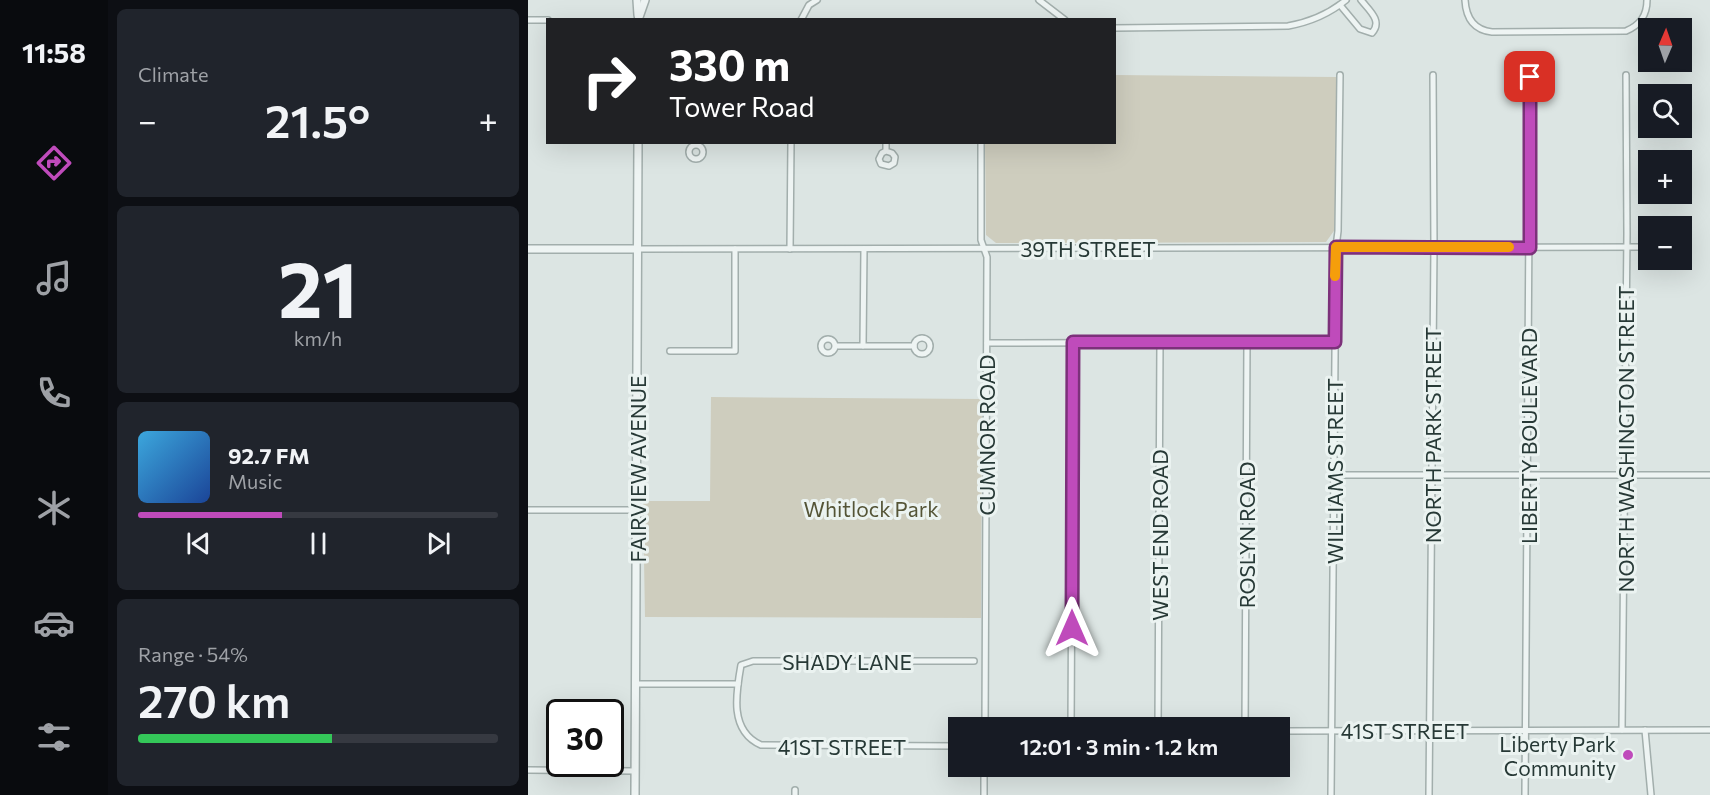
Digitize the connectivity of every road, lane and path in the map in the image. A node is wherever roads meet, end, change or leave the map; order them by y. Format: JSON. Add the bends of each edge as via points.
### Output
{"nodes":[{"id":1,"x":637,"y":0,"type":"edge"},
{"id":2,"x":645,"y":0,"type":"edge"},
{"id":3,"x":817,"y":0,"type":"edge"},
{"id":4,"x":1039,"y":0,"type":"edge"},
{"id":5,"x":1346,"y":0,"type":"edge"},
{"id":6,"x":1361,"y":0,"type":"edge"},
{"id":7,"x":1465,"y":0,"type":"edge"},
{"id":8,"x":1647,"y":0,"type":"edge"},
{"id":9,"x":807,"y":2,"type":"edge"},
{"id":10,"x":1340,"y":5,"type":"junction"},
{"id":11,"x":638,"y":18,"type":"edge"},
{"id":12,"x":639,"y":18,"type":"edge"},
{"id":13,"x":802,"y":18,"type":"edge"},
{"id":14,"x":1062,"y":18,"type":"edge"},
{"id":15,"x":528,"y":20,"type":"edge"},
{"id":16,"x":546,"y":20,"type":"edge"},
{"id":17,"x":1116,"y":28,"type":"edge"},
{"id":18,"x":1340,"y":75,"type":"dead end"},
{"id":19,"x":1433,"y":75,"type":"dead end"},
{"id":20,"x":1626,"y":75,"type":"dead end"},
{"id":21,"x":1530,"y":77,"type":"dead end"},
{"id":22,"x":638,"y":144,"type":"edge"},
{"id":23,"x":790,"y":144,"type":"edge"},
{"id":24,"x":886,"y":144,"type":"edge"},
{"id":25,"x":981,"y":144,"type":"edge"},
{"id":26,"x":886,"y":151,"type":"dead end"},
{"id":27,"x":1336,"y":247,"type":"junction"},
{"id":28,"x":1434,"y":247,"type":"junction"},
{"id":29,"x":1638,"y":247,"type":"edge"},
{"id":30,"x":984,"y":248,"type":"junction"},
{"id":31,"x":1530,"y":248,"type":"junction"},
{"id":32,"x":1626,"y":248,"type":"junction"},
{"id":33,"x":528,"y":249,"type":"edge"},
{"id":34,"x":638,"y":249,"type":"junction"},
{"id":35,"x":735,"y":249,"type":"junction"},
{"id":36,"x":790,"y":249,"type":"junction"},
{"id":37,"x":864,"y":249,"type":"junction"},
{"id":38,"x":1073,"y":342,"type":"junction"},
{"id":39,"x":1160,"y":342,"type":"junction"},
{"id":40,"x":1247,"y":342,"type":"junction"},
{"id":41,"x":1335,"y":342,"type":"junction"},
{"id":42,"x":987,"y":343,"type":"junction"},
{"id":43,"x":836,"y":346,"type":"dead end"},
{"id":44,"x":863,"y":346,"type":"junction"},
{"id":45,"x":914,"y":346,"type":"dead end"},
{"id":46,"x":670,"y":351,"type":"dead end"},
{"id":47,"x":1334,"y":475,"type":"junction"},
{"id":48,"x":1710,"y":475,"type":"edge"},
{"id":49,"x":1431,"y":476,"type":"junction"},
{"id":50,"x":1528,"y":476,"type":"junction"},
{"id":51,"x":1624,"y":476,"type":"junction"},
{"id":52,"x":528,"y":510,"type":"edge"},
{"id":53,"x":637,"y":510,"type":"junction"},
{"id":54,"x":974,"y":661,"type":"dead end"},
{"id":55,"x":636,"y":684,"type":"junction"},
{"id":56,"x":738,"y":684,"type":"junction"},
{"id":57,"x":985,"y":717,"type":"edge"},
{"id":58,"x":1071,"y":717,"type":"edge"},
{"id":59,"x":1158,"y":717,"type":"edge"},
{"id":60,"x":1245,"y":717,"type":"edge"},
{"id":61,"x":1332,"y":730,"type":"junction"},
{"id":62,"x":1429,"y":730,"type":"junction"},
{"id":63,"x":1526,"y":730,"type":"junction"},
{"id":64,"x":1622,"y":730,"type":"junction"},
{"id":65,"x":1645,"y":730,"type":"junction"},
{"id":66,"x":1710,"y":730,"type":"edge"},
{"id":67,"x":1290,"y":731,"type":"edge"},
{"id":68,"x":948,"y":746,"type":"edge"},
{"id":69,"x":528,"y":770,"type":"edge"},
{"id":70,"x":635,"y":771,"type":"junction"},
{"id":71,"x":984,"y":777,"type":"edge"},
{"id":72,"x":635,"y":795,"type":"edge"},
{"id":73,"x":984,"y":795,"type":"edge"},
{"id":74,"x":1331,"y":795,"type":"edge"},
{"id":75,"x":1429,"y":795,"type":"edge"},
{"id":76,"x":1525,"y":795,"type":"edge"},
{"id":77,"x":1651,"y":795,"type":"edge"}],
"edges":[{"from":1,"to":11,"type":"street"},
{"from":2,"to":12,"type":"street"},
{"from":3,"to":9,"type":"street"},
{"from":4,"to":14,"type":"street"},
{"from":5,"to":10,"type":"street"},
{"from":6,"to":10,"type":"street","via":[[1376,18],[1372,33],[1360,29]]},
{"from":7,"to":8,"type":"street","via":[[1473,24],[1492,32],[1626,31],[1639,25]]},
{"from":9,"to":13,"type":"street"},
{"from":10,"to":17,"type":"street","via":[[1313,20],[1288,27]]},
{"from":15,"to":16,"type":"street"},
{"from":18,"to":27,"type":"street","name":"WILLIAMS STREET"},
{"from":19,"to":28,"type":"street","name":"NORTH PARK STREET"},
{"from":20,"to":32,"type":"street","name":"NORTH WASHINGTON STREET"},
{"from":21,"to":31,"type":"street","name":"LIBERTY BOULEVARD"},
{"from":22,"to":34,"type":"street","name":"FAIRVIEW AVENUE"},
{"from":23,"to":36,"type":"street"},
{"from":24,"to":26,"type":"street"},
{"from":25,"to":30,"type":"street","name":"CUMNOR ROAD"},
{"from":27,"to":28,"type":"street","name":"39TH STREET"},
{"from":27,"to":30,"type":"street","name":"39TH STREET"},
{"from":27,"to":41,"type":"street","name":"WILLIAMS STREET"},
{"from":28,"to":31,"type":"street","name":"39TH STREET"},
{"from":28,"to":49,"type":"street","name":"NORTH PARK STREET"},
{"from":29,"to":32,"type":"street","name":"39TH STREET"},
{"from":30,"to":37,"type":"street","name":"39TH STREET"},
{"from":30,"to":42,"type":"street","name":"CUMNOR ROAD"},
{"from":31,"to":32,"type":"street","name":"39TH STREET"},
{"from":31,"to":50,"type":"street","name":"LIBERTY BOULEVARD"},
{"from":32,"to":51,"type":"street","name":"NORTH WASHINGTON STREET"},
{"from":33,"to":34,"type":"street","name":"39TH STREET"},
{"from":34,"to":35,"type":"street","name":"39TH STREET"},
{"from":34,"to":53,"type":"street","name":"FAIRVIEW AVENUE"},
{"from":35,"to":36,"type":"street","name":"39TH STREET"},
{"from":35,"to":46,"type":"street","via":[[735,351]]},
{"from":36,"to":37,"type":"street","name":"39TH STREET"},
{"from":37,"to":44,"type":"street"},
{"from":38,"to":39,"type":"street"},
{"from":38,"to":42,"type":"street"},
{"from":38,"to":58,"type":"street"},
{"from":39,"to":40,"type":"street"},
{"from":39,"to":59,"type":"street","name":"WEST END ROAD"},
{"from":40,"to":41,"type":"street"},
{"from":40,"to":60,"type":"street","name":"ROSLYN ROAD"},
{"from":41,"to":47,"type":"street","name":"WILLIAMS STREET"},
{"from":42,"to":57,"type":"street","name":"CUMNOR ROAD"},
{"from":43,"to":44,"type":"street"},
{"from":44,"to":45,"type":"street"},
{"from":47,"to":49,"type":"street"},
{"from":47,"to":61,"type":"street","name":"WILLIAMS STREET"},
{"from":48,"to":51,"type":"street"},
{"from":49,"to":50,"type":"street"},
{"from":49,"to":62,"type":"street","name":"NORTH PARK STREET"},
{"from":50,"to":51,"type":"street"},
{"from":50,"to":63,"type":"street","name":"LIBERTY BOULEVARD"},
{"from":51,"to":64,"type":"street","name":"NORTH WASHINGTON STREET"},
{"from":52,"to":53,"type":"street"},
{"from":53,"to":55,"type":"street","name":"FAIRVIEW AVENUE"},
{"from":54,"to":56,"type":"street","name":"SHADY LANE","via":[[753,661],[741,665]]},
{"from":55,"to":56,"type":"street"},
{"from":55,"to":70,"type":"street","name":"FAIRVIEW AVENUE"},
{"from":56,"to":68,"type":"street","name":"41ST STREET","via":[[740,724],[747,737],[761,745]]},
{"from":61,"to":62,"type":"street","name":"41ST STREET"},
{"from":61,"to":67,"type":"street","name":"41ST STREET"},
{"from":61,"to":74,"type":"street","name":"WILLIAMS STREET"},
{"from":62,"to":63,"type":"street","name":"41ST STREET"},
{"from":62,"to":75,"type":"street","name":"NORTH PARK STREET"},
{"from":63,"to":64,"type":"street","name":"41ST STREET"},
{"from":63,"to":76,"type":"street","name":"LIBERTY BOULEVARD"},
{"from":64,"to":65,"type":"street","name":"41ST STREET"},
{"from":65,"to":66,"type":"street","name":"41ST STREET"},
{"from":65,"to":77,"type":"street"},
{"from":69,"to":70,"type":"street"},
{"from":70,"to":72,"type":"street","name":"FAIRVIEW AVENUE"},
{"from":71,"to":73,"type":"street"}]}
